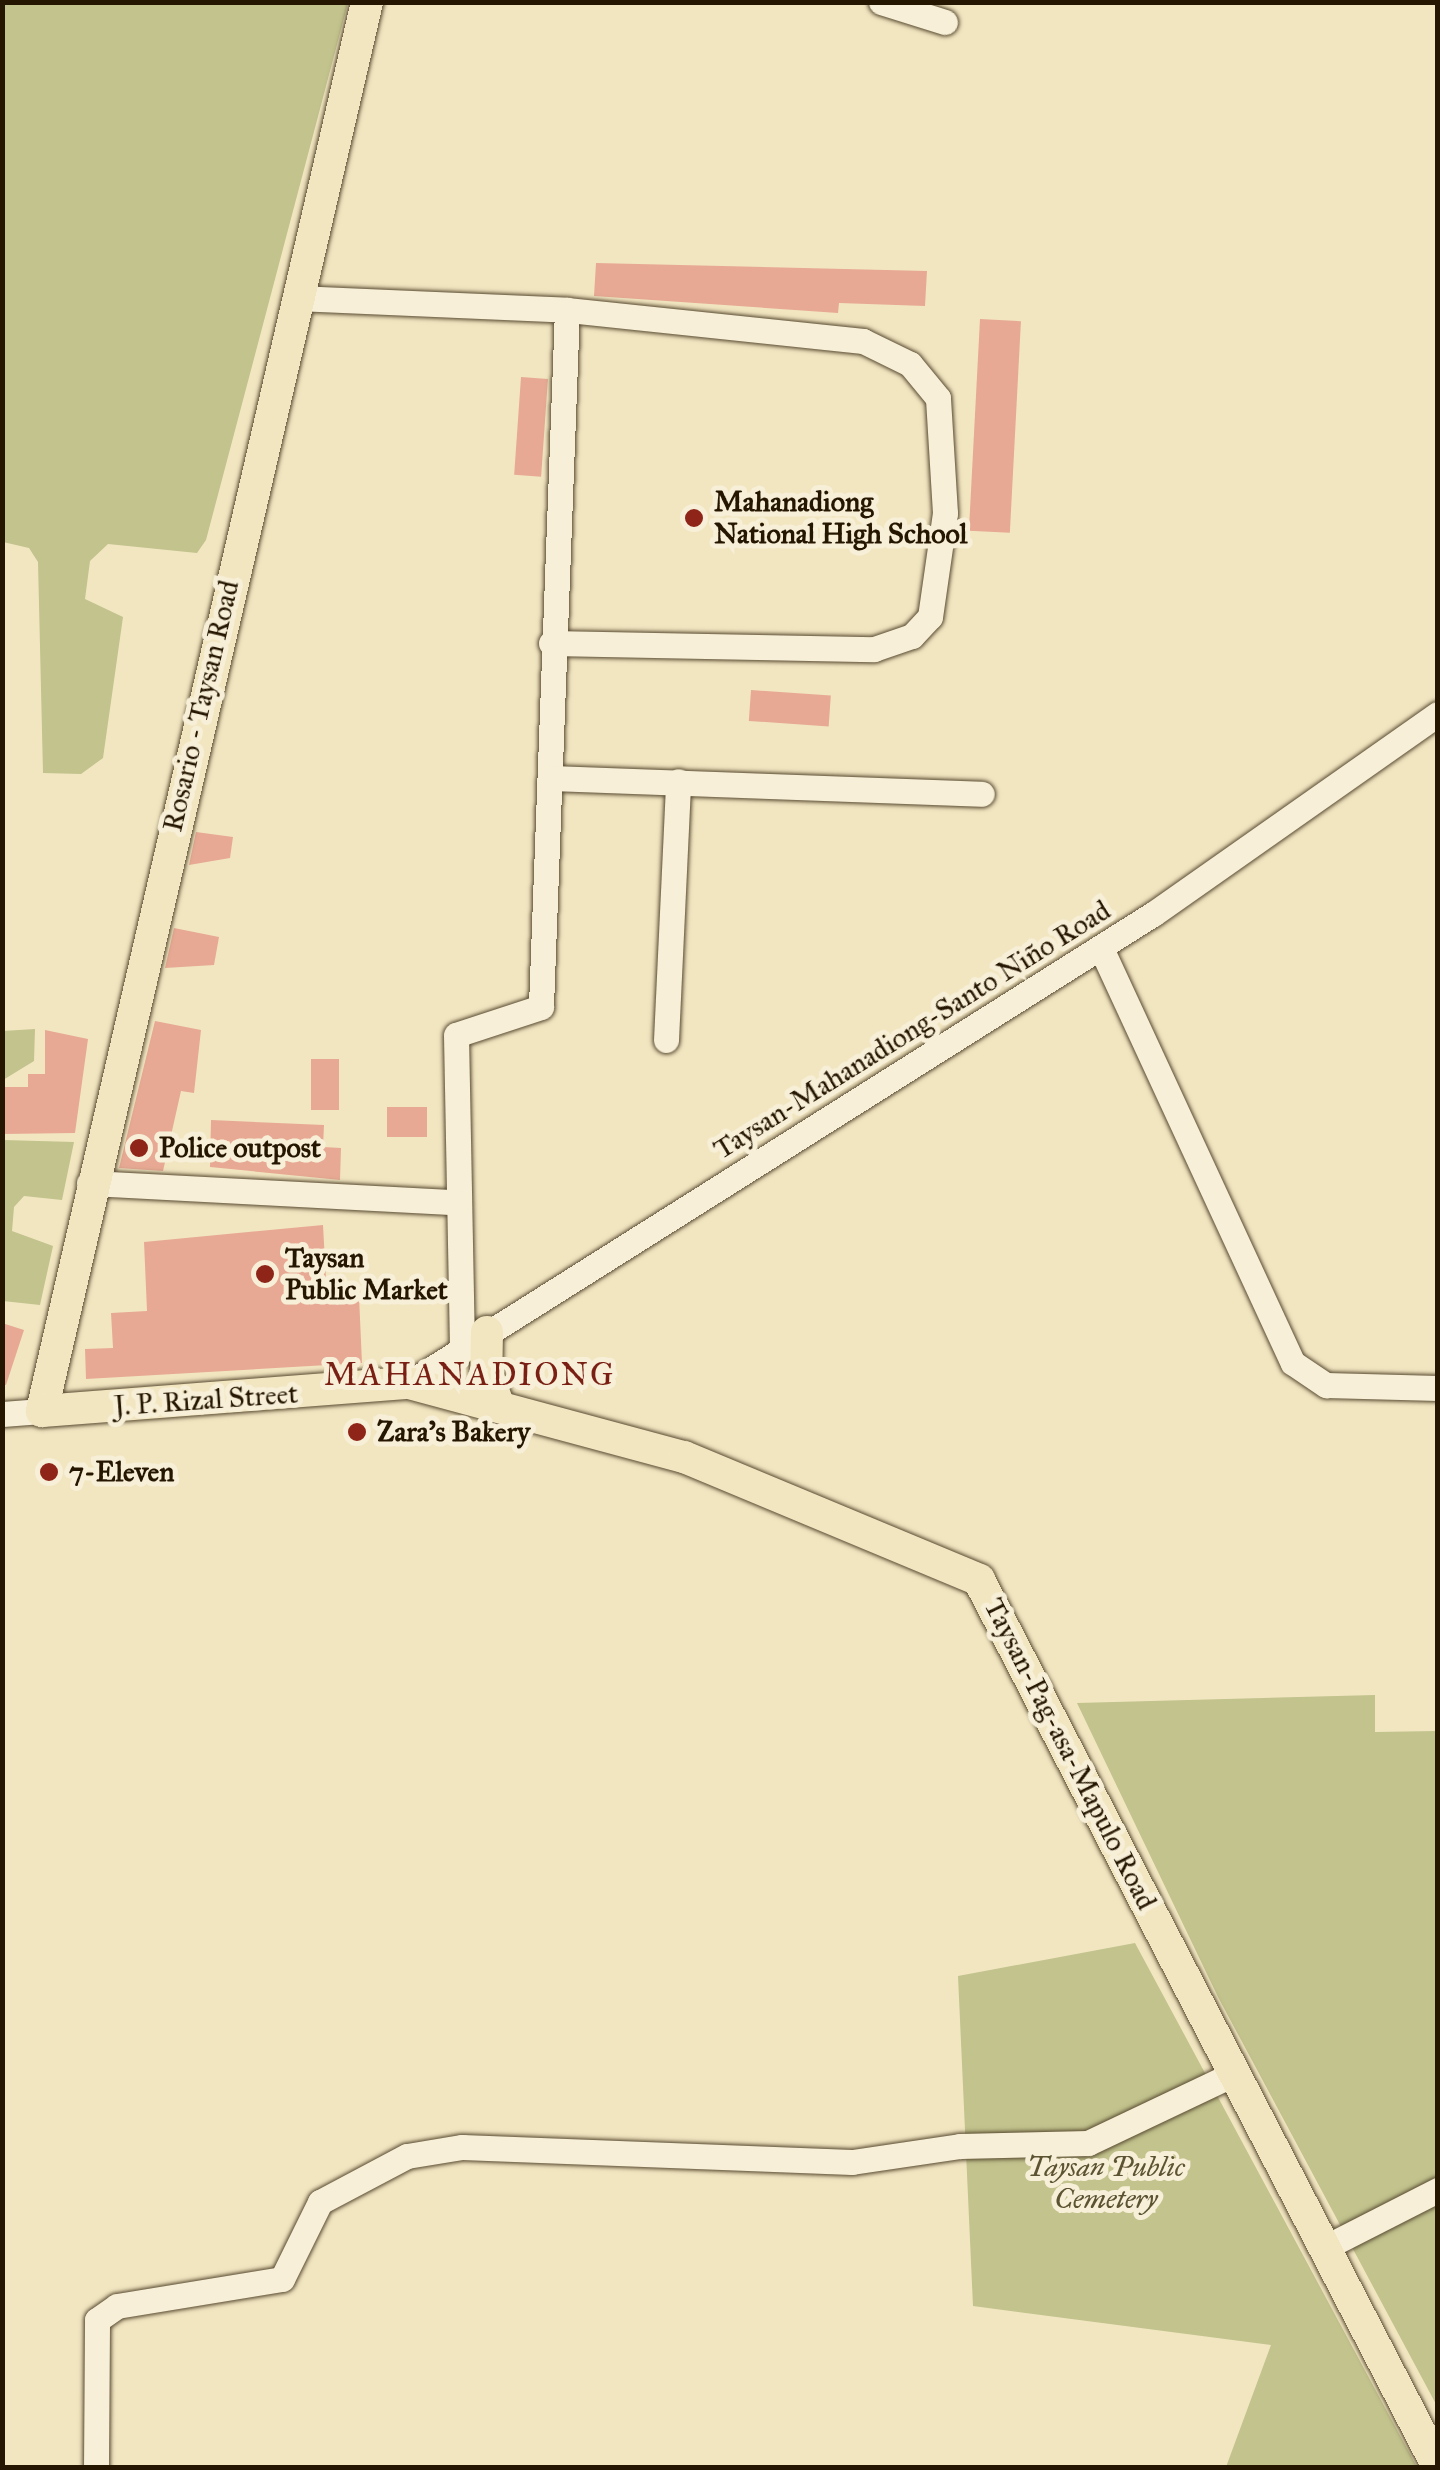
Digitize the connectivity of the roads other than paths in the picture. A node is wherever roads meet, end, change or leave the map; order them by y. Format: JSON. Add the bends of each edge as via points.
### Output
{"nodes":[{"id":1,"x":367,"y":2,"type":"edge"},
{"id":2,"x":882,"y":2,"type":"edge"},
{"id":3,"x":945,"y":22,"type":"dead end"},
{"id":4,"x":297,"y":298,"type":"junction"},
{"id":5,"x":567,"y":310,"type":"junction"},
{"id":6,"x":552,"y":643,"type":"junction"},
{"id":7,"x":1438,"y":714,"type":"edge"},
{"id":8,"x":550,"y":778,"type":"junction"},
{"id":9,"x":678,"y":781,"type":"junction"},
{"id":10,"x":982,"y":794,"type":"dead end"},
{"id":11,"x":1101,"y":948,"type":"junction"},
{"id":12,"x":666,"y":1040,"type":"dead end"},
{"id":13,"x":89,"y":1183,"type":"junction"},
{"id":14,"x":457,"y":1202,"type":"junction"},
{"id":15,"x":475,"y":1342,"type":"junction"},
{"id":16,"x":409,"y":1384,"type":"junction"},
{"id":17,"x":1438,"y":1388,"type":"edge"},
{"id":18,"x":498,"y":1404,"type":"junction"},
{"id":19,"x":42,"y":1411,"type":"junction"},
{"id":20,"x":2,"y":1414,"type":"edge"},
{"id":21,"x":1232,"y":2075,"type":"junction"},
{"id":22,"x":1438,"y":2190,"type":"edge"},
{"id":23,"x":1324,"y":2248,"type":"junction"},
{"id":24,"x":96,"y":2468,"type":"edge"},
{"id":25,"x":1438,"y":2468,"type":"edge"}],
"edges":[{"from":1,"to":4,"type":"main road","name":"Rosario - Taysan Road"},
{"from":2,"to":3,"type":"street"},
{"from":4,"to":5,"type":"street"},
{"from":4,"to":13,"type":"main road","name":"Rosario - Taysan Road"},
{"from":5,"to":6,"type":"street"},
{"from":5,"to":6,"type":"street","via":[[863,341],[910,364],[938,398],[945,513],[930,617],[874,649]]},
{"from":6,"to":8,"type":"street"},
{"from":7,"to":11,"type":"street","name":"Taysan-Mahanadiong-Santo Niño Road"},
{"from":8,"to":9,"type":"street"},
{"from":8,"to":14,"type":"street","via":[[541,1007],[456,1035]]},
{"from":9,"to":10,"type":"street"},
{"from":9,"to":12,"type":"street"},
{"from":11,"to":15,"type":"street","name":"Taysan-Mahanadiong-Santo Niño Road"},
{"from":11,"to":17,"type":"street","via":[[1293,1363],[1326,1385]]},
{"from":13,"to":14,"type":"street"},
{"from":13,"to":19,"type":"main road","name":"Rosario - Taysan Road"},
{"from":14,"to":15,"type":"street"},
{"from":15,"to":16,"type":"street","name":"Taysan-Mahanadiong-Santo Niño Road"},
{"from":15,"to":18,"type":"main road"},
{"from":16,"to":18,"type":"main road","name":"Taysan-Pag-asa-Mapulo Road"},
{"from":16,"to":19,"type":"main road","name":"J. P. Rizal Street"},
{"from":18,"to":21,"type":"main road","name":"Taysan-Pag-asa-Mapulo Road","via":[[684,1457],[979,1580]]},
{"from":19,"to":20,"type":"street","name":"J. P. Rizal Street"},
{"from":21,"to":23,"type":"main road","name":"Taysan-Pag-asa-Mapulo Road"},
{"from":21,"to":24,"type":"street","via":[[1088,2143],[960,2146],[852,2162],[462,2147],[407,2156],[320,2202],[282,2279],[117,2306],[97,2320]]},
{"from":22,"to":23,"type":"street"},
{"from":23,"to":25,"type":"main road","name":"Taysan-Pag-asa-Mapulo Road"}]}
